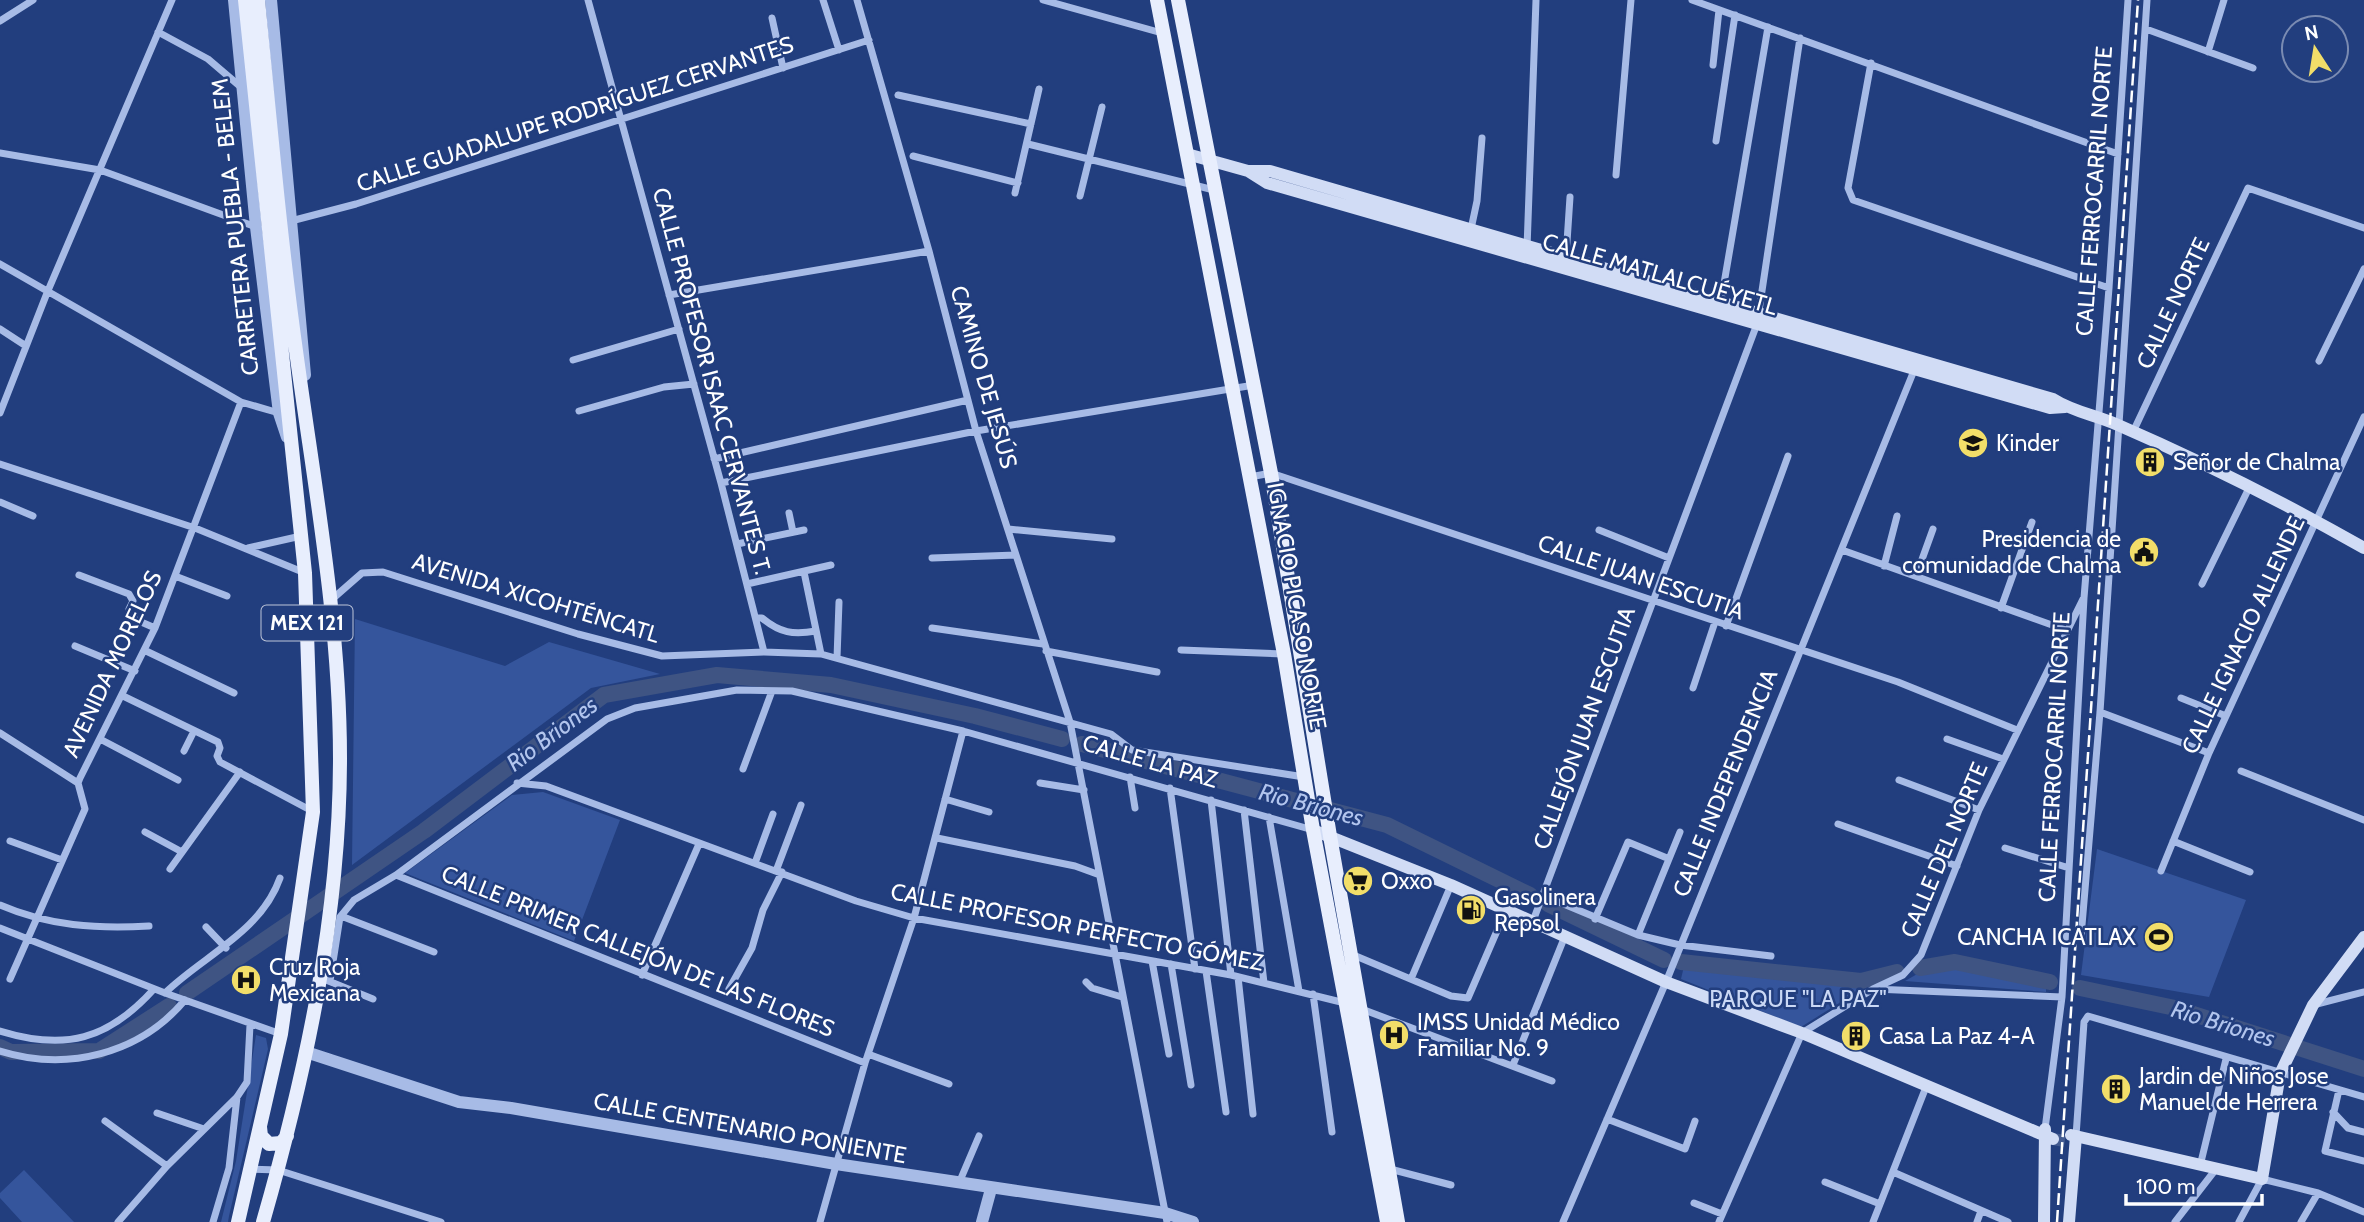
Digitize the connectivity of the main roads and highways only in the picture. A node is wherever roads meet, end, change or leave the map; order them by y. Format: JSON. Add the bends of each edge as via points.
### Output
{"nodes":[{"id":1,"x":245,"y":0,"type":"edge"},
{"id":2,"x":258,"y":0,"type":"edge"},
{"id":3,"x":1157,"y":0,"type":"edge"},
{"id":4,"x":1178,"y":0,"type":"edge"},
{"id":5,"x":1187,"y":154,"type":"junction"},
{"id":6,"x":1211,"y":161,"type":"junction"},
{"id":7,"x":1248,"y":171,"type":"junction"},
{"id":8,"x":1526,"y":251,"type":"junction"},
{"id":9,"x":1758,"y":318,"type":"junction"},
{"id":10,"x":289,"y":356,"type":"junction"},
{"id":11,"x":2364,"y":548,"type":"edge"},
{"id":12,"x":1312,"y":830,"type":"junction"},
{"id":13,"x":1330,"y":836,"type":"junction"},
{"id":14,"x":2364,"y":937,"type":"edge"},
{"id":15,"x":1354,"y":1006,"type":"junction"},
{"id":16,"x":260,"y":1127,"type":"junction"},
{"id":17,"x":2046,"y":1133,"type":"joint"},
{"id":18,"x":287,"y":1136,"type":"junction"},
{"id":19,"x":249,"y":1176,"type":"junction"},
{"id":20,"x":272,"y":1190,"type":"junction"},
{"id":21,"x":238,"y":1222,"type":"edge"},
{"id":22,"x":263,"y":1222,"type":"edge"},
{"id":23,"x":1387,"y":1222,"type":"edge"},
{"id":24,"x":1398,"y":1222,"type":"edge"},
{"id":25,"x":2044,"y":1222,"type":"edge"},
{"id":26,"x":2070,"y":1222,"type":"edge"}],
"edges":[{"from":1,"to":10,"type":"main road","name":"CARRETERA PUEBLA - BELEM","number":"MEX 121"},
{"from":2,"to":10,"type":"main road","name":"CARRETERA PUEBLA - BELEM","number":"MEX 121"},
{"from":3,"to":5,"type":"main road","name":"IGNACIO PICASO NORTE"},
{"from":4,"to":6,"type":"main road","name":"IGNACIO PICASO NORTE"},
{"from":5,"to":6,"type":"main road","name":"CALLE MATLALCUÉYETL"},
{"from":5,"to":12,"type":"main road","name":"IGNACIO PICASO NORTE","via":[[1284,653]]},
{"from":6,"to":7,"type":"main road","name":"CALLE MATLALCUÉYETL"},
{"from":6,"to":13,"type":"main road","name":"IGNACIO PICASO NORTE","via":[[1271,473]]},
{"from":7,"to":8,"type":"main road","name":"CALLE MATLALCUÉYETL","via":[[1267,183]]},
{"from":7,"to":8,"type":"main road","name":"CALLE MATLALCUÉYETL","via":[[1270,171],[1471,229]]},
{"from":8,"to":9,"type":"main road","name":"CALLE MATLALCUÉYETL"},
{"from":8,"to":9,"type":"main road","name":"CALLE MATLALCUÉYETL","via":[[1566,257],[1721,301]]},
{"from":9,"to":11,"type":"main road","name":"CALLE MATLALCUÉYETL","via":[[2053,399],[2133,432]]},
{"from":10,"to":16,"type":"main road","name":"CARRETERA PUEBLA - BELEM","number":"MEX 121","via":[[290,448],[305,573],[313,812],[281,1034]]},
{"from":10,"to":18,"type":"main road","name":"CARRETERA PUEBLA - BELEM","number":"MEX 121","via":[[309,439],[330,602],[339,685],[340,761],[332,879],[335,915],[325,979]]},
{"from":12,"to":13,"type":"main road","name":"CALLE LA PAZ"},
{"from":12,"to":15,"type":"main road","name":"IGNACIO PICASO NORTE"},
{"from":13,"to":15,"type":"main road","name":"IGNACIO PICASO NORTE","via":[[1351,954]]},
{"from":13,"to":17,"type":"main road","name":"CALLE LA PAZ","via":[[1451,884],[1665,982]]},
{"from":14,"to":26,"type":"main road","via":[[2297,1033],[2280,1074],[2262,1179],[2075,1139]]},
{"from":15,"to":23,"type":"main road","name":"IGNACIO PICASO NORTE"},
{"from":15,"to":24,"type":"main road","name":"IGNACIO PICASO NORTE"},
{"from":16,"to":18,"type":"main road","via":[[269,1144]]},
{"from":16,"to":19,"type":"main road","name":"CARRETERA PUEBLA - BELEM","number":"MEX 121"},
{"from":17,"to":25,"type":"main road","name":"CALLE FERROCARRIL NORTE"},
{"from":18,"to":20,"type":"main road","name":"CARRETERA PUEBLA - BELEM","number":"MEX 121"},
{"from":19,"to":20,"type":"main road","via":[[263,1177]]},
{"from":19,"to":21,"type":"main road","name":"CARRETERA PUEBLA - BELEM","number":"MEX 121"},
{"from":20,"to":22,"type":"main road","name":"CARRETERA PUEBLA - BELEM","number":"MEX 121"}]}
